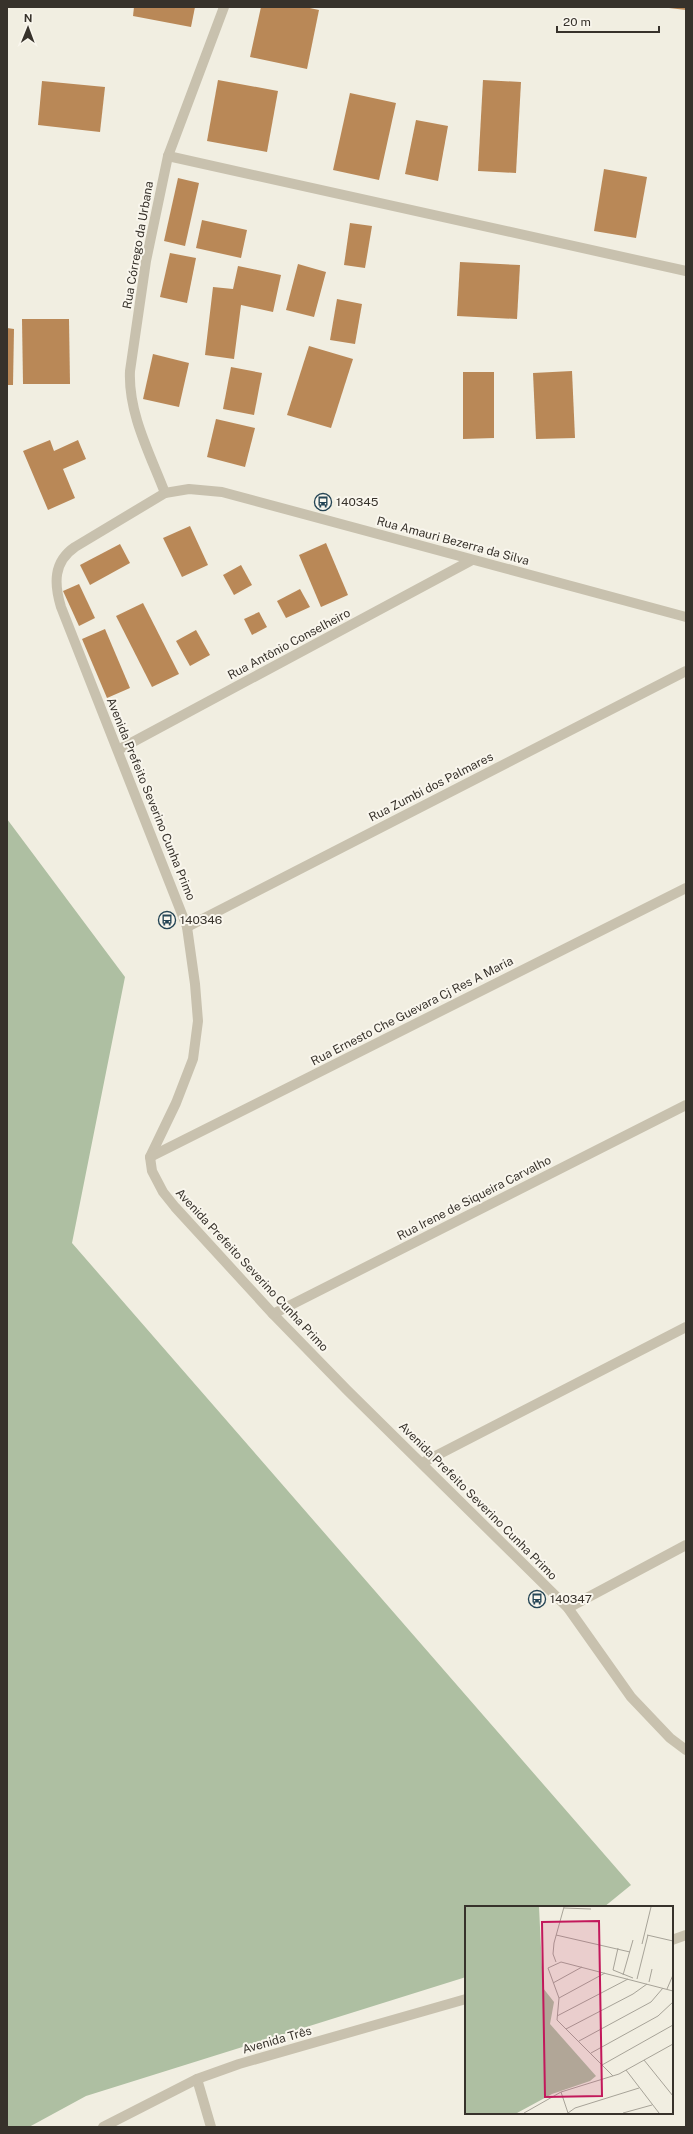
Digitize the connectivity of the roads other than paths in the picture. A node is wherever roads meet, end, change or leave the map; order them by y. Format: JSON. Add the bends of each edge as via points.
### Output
{"nodes":[{"id":1,"x":224,"y":7,"type":"edge"},
{"id":2,"x":168,"y":156,"type":"junction"},
{"id":3,"x":686,"y":271,"type":"edge"},
{"id":4,"x":190,"y":488,"type":"joint"},
{"id":5,"x":165,"y":493,"type":"junction"},
{"id":6,"x":472,"y":560,"type":"junction"},
{"id":7,"x":686,"y":617,"type":"edge"},
{"id":8,"x":686,"y":671,"type":"edge"},
{"id":9,"x":118,"y":750,"type":"junction"},
{"id":10,"x":686,"y":888,"type":"edge"},
{"id":11,"x":187,"y":926,"type":"junction"},
{"id":12,"x":686,"y":1105,"type":"edge"},
{"id":13,"x":150,"y":1157,"type":"junction"},
{"id":14,"x":273,"y":1314,"type":"junction"},
{"id":15,"x":686,"y":1326,"type":"edge"},
{"id":16,"x":422,"y":1462,"type":"junction"},
{"id":17,"x":686,"y":1545,"type":"edge"},
{"id":18,"x":568,"y":1608,"type":"junction"},
{"id":19,"x":686,"y":1750,"type":"edge"},
{"id":20,"x":686,"y":1936,"type":"edge"},
{"id":21,"x":673,"y":1940,"type":"edge"},
{"id":22,"x":465,"y":1999,"type":"edge"},
{"id":23,"x":197,"y":2079,"type":"junction"},
{"id":24,"x":103,"y":2127,"type":"edge"},
{"id":25,"x":211,"y":2127,"type":"edge"}],
"edges":[{"from":1,"to":2,"type":"street","name":"Rua Córrego da Urbana"},
{"from":2,"to":3,"type":"street"},
{"from":2,"to":5,"type":"street","name":"Rua Córrego da Urbana","via":[[146,261],[130,386],[136,415]]},
{"from":4,"to":5,"type":"street","name":"Avenida Prefeito Severino Cunha Primo"},
{"from":4,"to":6,"type":"street","name":"Rua Amauri Bezerra da Silva","via":[[222,492]]},
{"from":5,"to":9,"type":"street","name":"Avenida Prefeito Severino Cunha Primo","via":[[67,552],[62,558],[56,580],[61,607]]},
{"from":6,"to":7,"type":"street","name":"Rua Amauri Bezerra da Silva"},
{"from":6,"to":9,"type":"street","name":"Rua Antônio Conselheiro"},
{"from":8,"to":11,"type":"street","name":"Rua Zumbi dos Palmares"},
{"from":9,"to":11,"type":"street","name":"Avenida Prefeito Severino Cunha Primo"},
{"from":10,"to":13,"type":"street","name":"Rua Ernesto Che Guevara Cj Res A Maria"},
{"from":11,"to":13,"type":"street","name":"Avenida Prefeito Severino Cunha Primo","via":[[198,1021],[193,1059],[176,1103]]},
{"from":12,"to":14,"type":"street","name":"Rua Irene de Siqueira Carvalho"},
{"from":13,"to":14,"type":"street","name":"Avenida Prefeito Severino Cunha Primo","via":[[152,1171],[163,1192]]},
{"from":14,"to":16,"type":"street","name":"Avenida Prefeito Severino Cunha Primo"},
{"from":15,"to":16,"type":"street"},
{"from":16,"to":18,"type":"street","name":"Avenida Prefeito Severino Cunha Primo"},
{"from":17,"to":18,"type":"street"},
{"from":18,"to":19,"type":"street","name":"Avenida Prefeito Severino Cunha Primo","via":[[631,1697],[670,1738]]},
{"from":20,"to":21,"type":"street"},
{"from":22,"to":23,"type":"street","name":"Avenida Três","via":[[239,2064]]},
{"from":23,"to":24,"type":"street","name":"Avenida Três"},
{"from":23,"to":25,"type":"street"}]}
